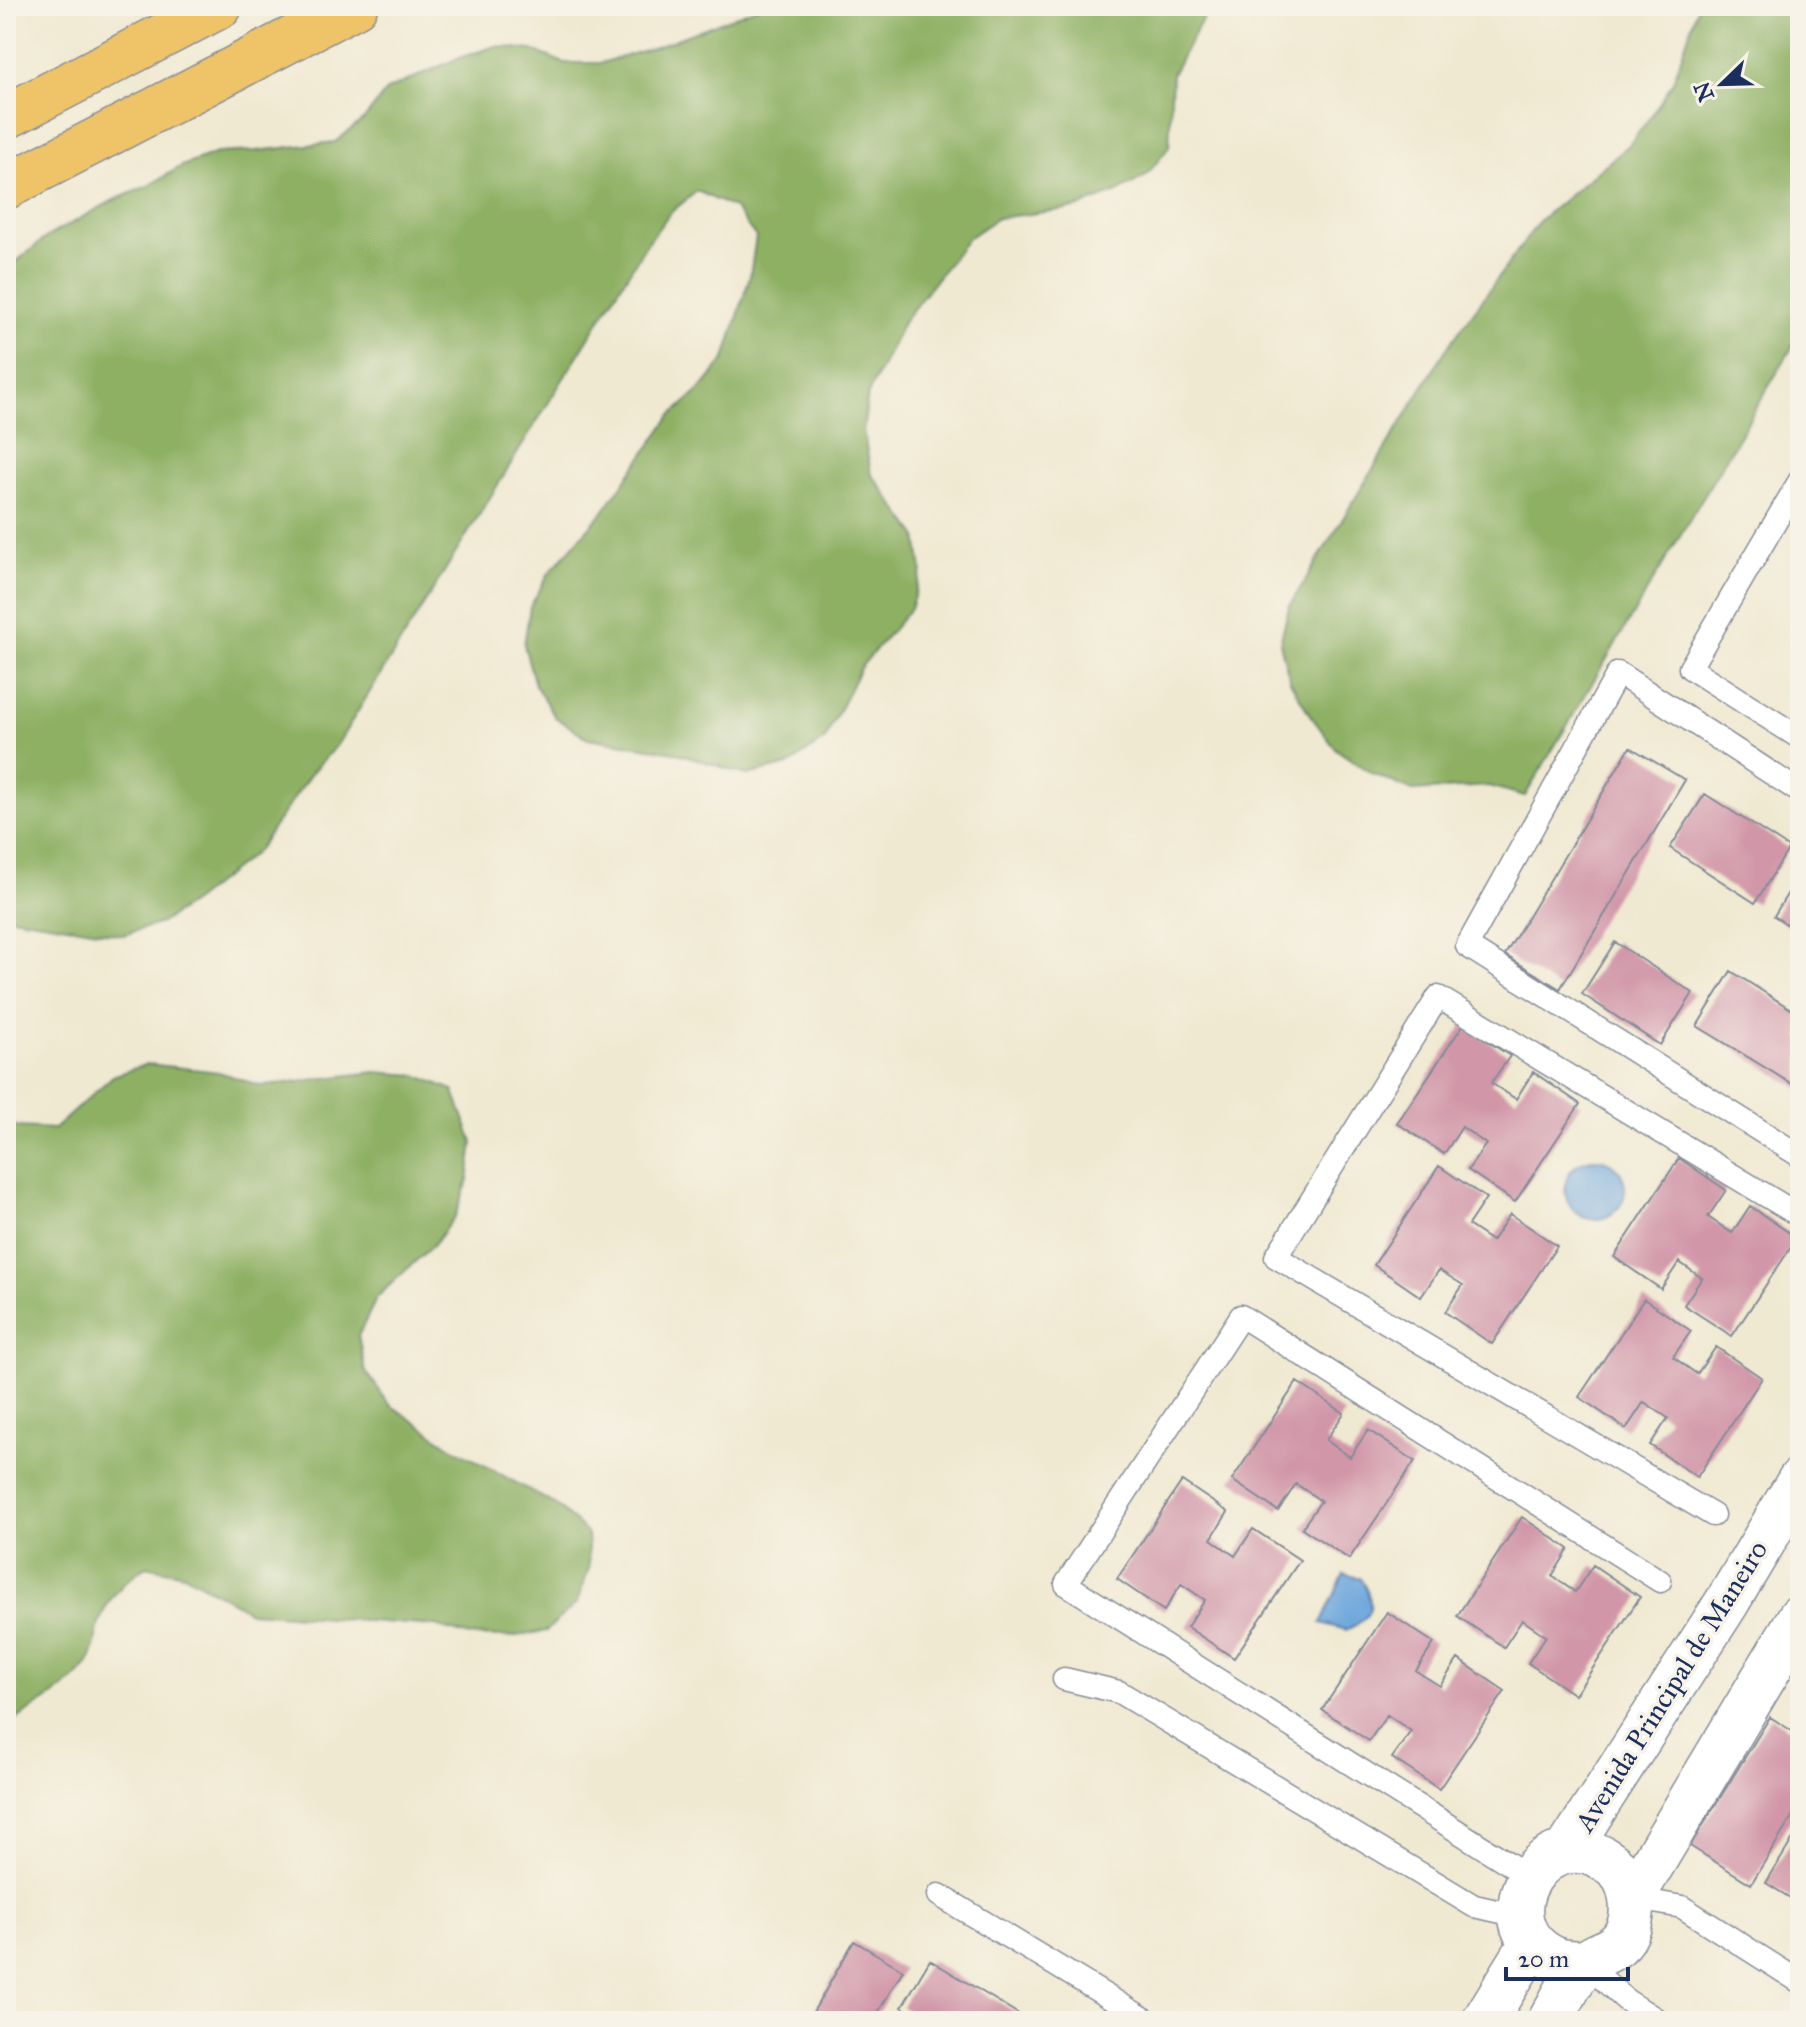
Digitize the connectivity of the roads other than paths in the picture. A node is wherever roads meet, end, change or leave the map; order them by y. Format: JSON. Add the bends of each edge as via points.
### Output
{"nodes":[{"id":1,"x":174,"y":6,"type":"edge"},
{"id":2,"x":220,"y":6,"type":"edge"},
{"id":3,"x":355,"y":6,"type":"edge"},
{"id":4,"x":6,"y":107,"type":"edge"},
{"id":5,"x":6,"y":117,"type":"edge"},
{"id":6,"x":6,"y":187,"type":"edge"},
{"id":7,"x":1800,"y":480,"type":"edge"},
{"id":8,"x":1800,"y":738,"type":"edge"},
{"id":9,"x":1800,"y":792,"type":"edge"},
{"id":10,"x":1800,"y":1156,"type":"edge"},
{"id":11,"x":1800,"y":1216,"type":"edge"},
{"id":12,"x":1800,"y":1480,"type":"edge"},
{"id":13,"x":1713,"y":1515,"type":"dead end"},
{"id":14,"x":1660,"y":1581,"type":"dead end"},
{"id":15,"x":1800,"y":1617,"type":"edge"},
{"id":16,"x":1064,"y":1679,"type":"dead end"},
{"id":17,"x":1567,"y":1851,"type":"junction"},
{"id":18,"x":939,"y":1895,"type":"dead end"},
{"id":19,"x":1632,"y":1898,"type":"junction"},
{"id":20,"x":1527,"y":1912,"type":"junction"},
{"id":21,"x":1585,"y":1963,"type":"junction"},
{"id":22,"x":1800,"y":1982,"type":"edge"},
{"id":23,"x":1148,"y":2021,"type":"edge"},
{"id":24,"x":1484,"y":2021,"type":"edge"},
{"id":25,"x":1550,"y":2021,"type":"edge"},
{"id":26,"x":1659,"y":2021,"type":"edge"}],
"edges":[{"from":1,"to":4,"type":"lane"},
{"from":2,"to":5,"type":"main road"},
{"from":3,"to":6,"type":"main road"},
{"from":7,"to":8,"type":"lane","via":[[1690,668]]},
{"from":9,"to":10,"type":"lane","via":[[1618,673],[1467,946]]},
{"from":11,"to":13,"type":"lane","via":[[1438,997],[1276,1257]]},
{"from":12,"to":17,"type":"street","name":"Avenida Principal de Maneiro"},
{"from":14,"to":20,"type":"lane","via":[[1241,1316],[1066,1584]]},
{"from":15,"to":19,"type":"street"},
{"from":16,"to":20,"type":"lane","via":[[1119,1692],[1474,1906]]},
{"from":17,"to":19,"type":"street","name":"Avenida Principal de Maneiro","via":[[1596,1854],[1620,1871]]},
{"from":17,"to":20,"type":"street","name":"Avenida Principal de Maneiro","via":[[1540,1863]]},
{"from":18,"to":23,"type":"lane"},
{"from":19,"to":21,"type":"street","via":[[1629,1927],[1612,1951]]},
{"from":19,"to":22,"type":"lane","via":[[1682,1907]]},
{"from":20,"to":21,"type":"street","via":[[1556,1960]]},
{"from":20,"to":24,"type":"street","name":"Avenida Principal de Maneiro"},
{"from":21,"to":25,"type":"street"},
{"from":21,"to":26,"type":"lane"}]}
